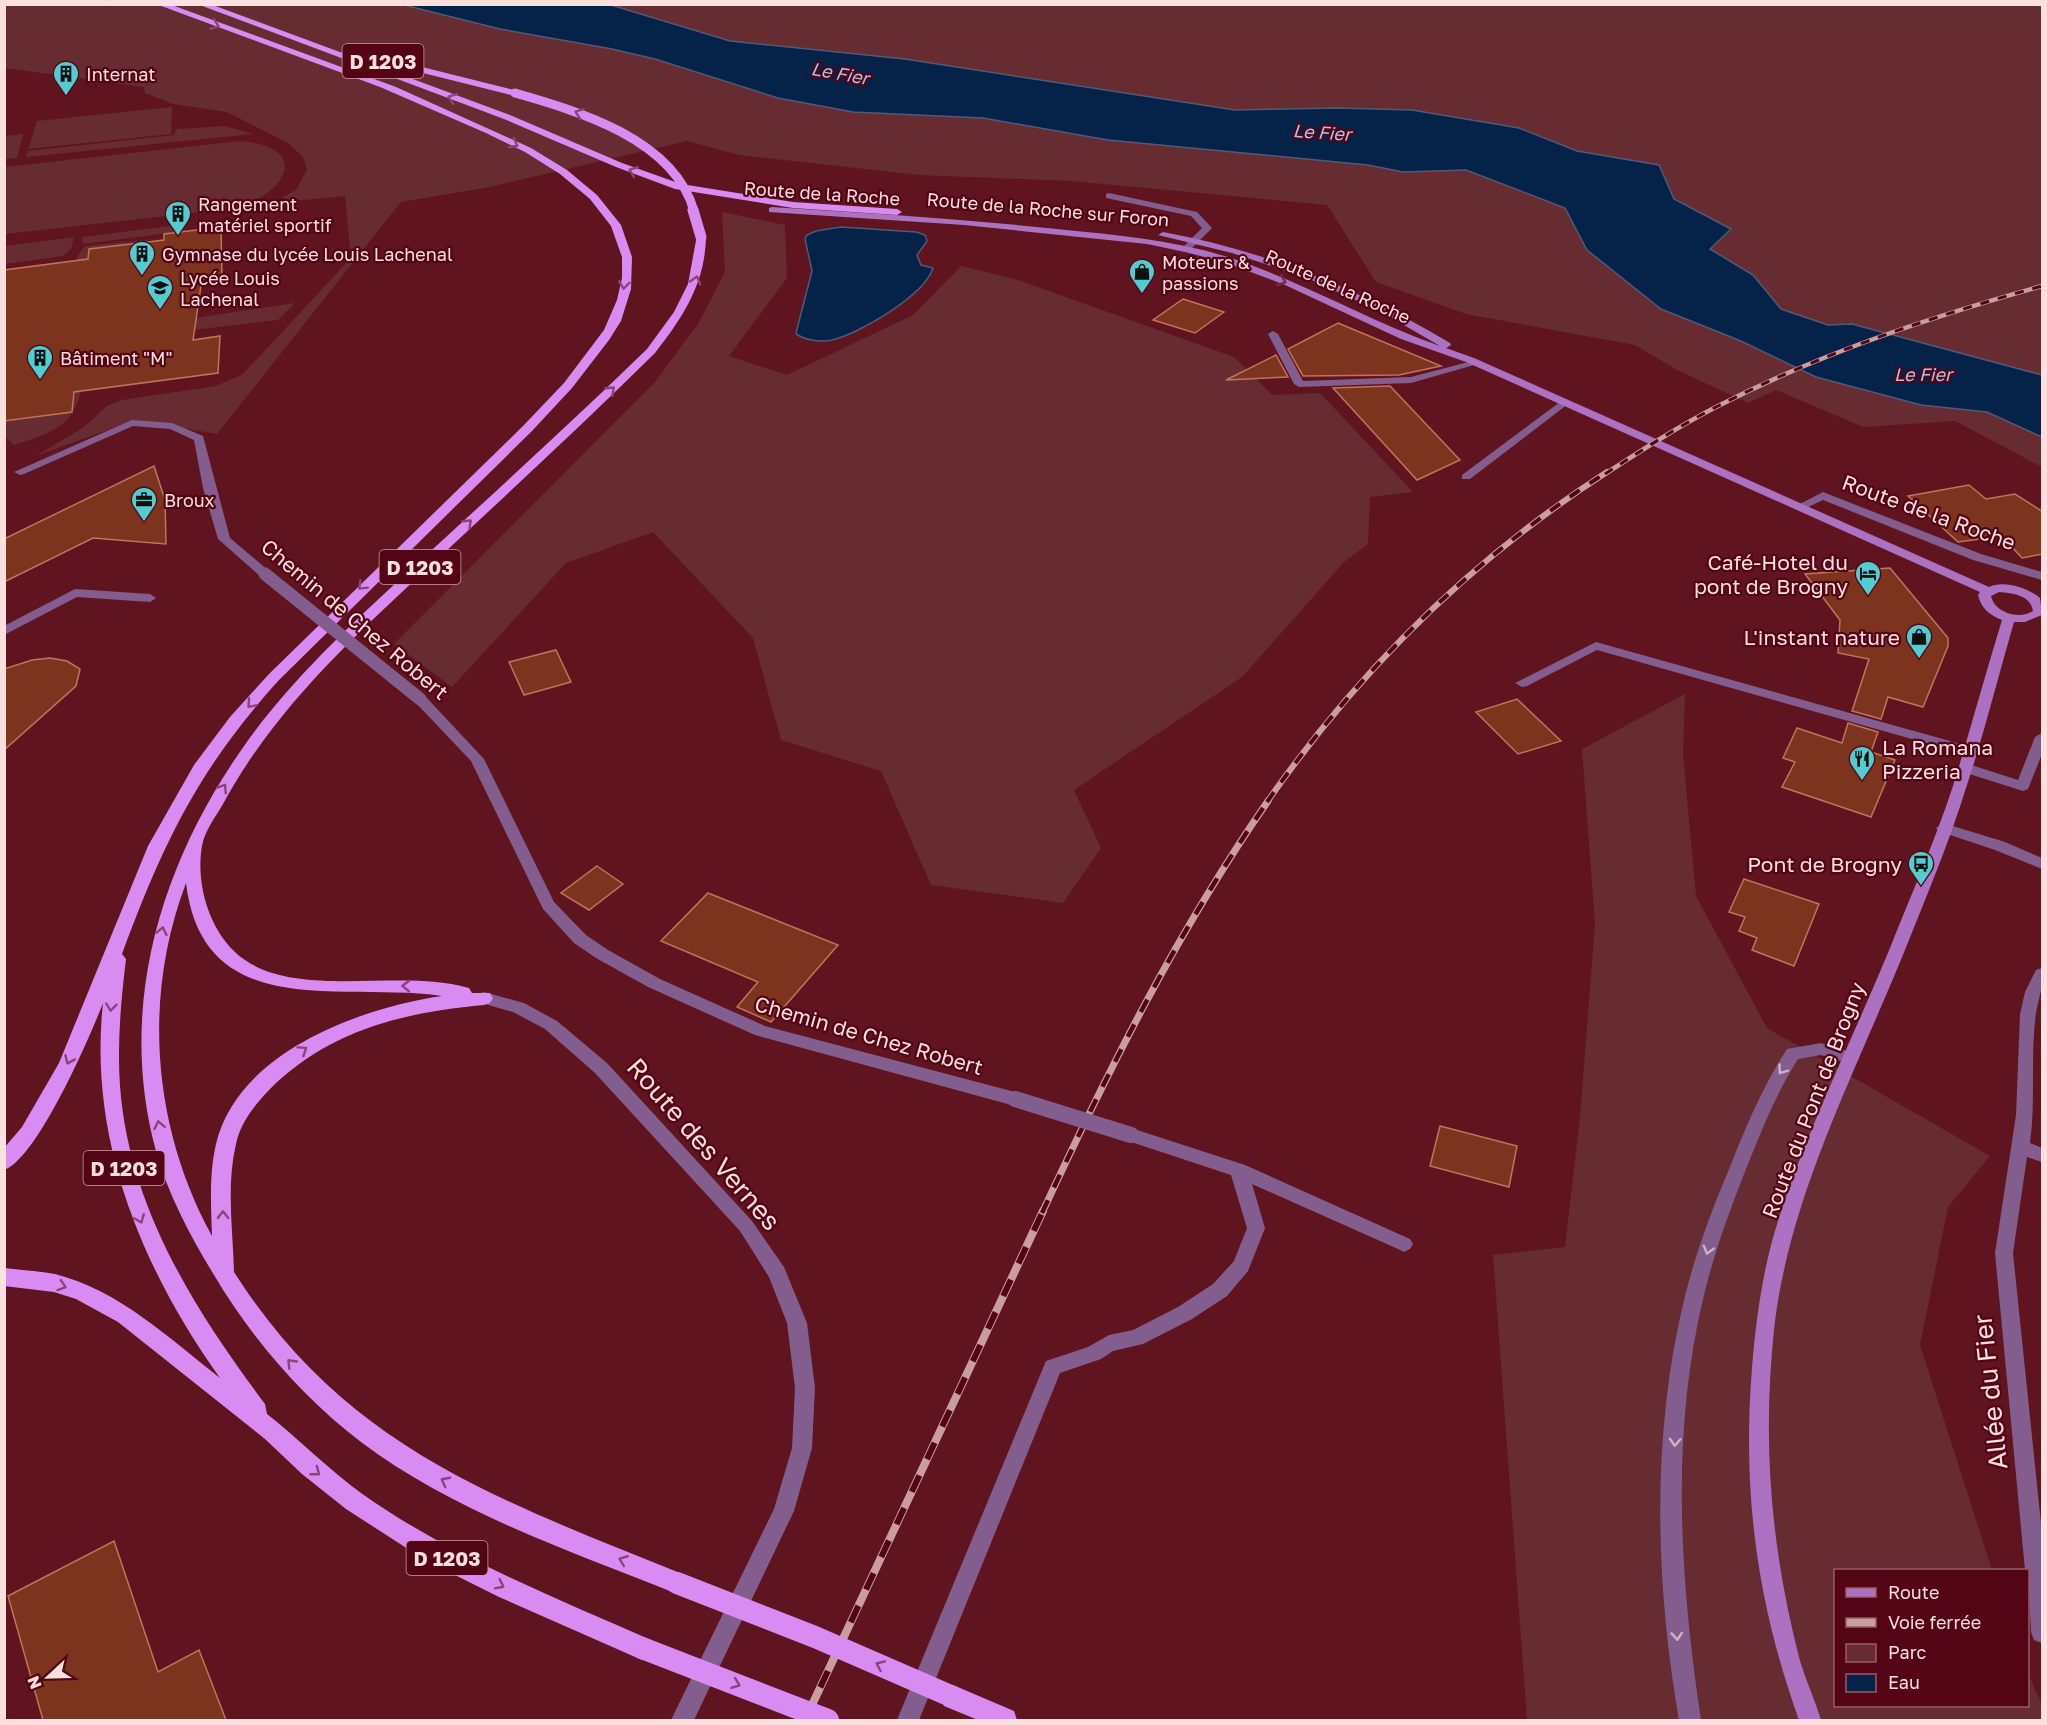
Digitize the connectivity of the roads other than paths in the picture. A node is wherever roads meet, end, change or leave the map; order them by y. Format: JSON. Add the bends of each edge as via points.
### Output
{"nodes":[{"id":1,"x":160,"y":4,"type":"edge"},
{"id":2,"x":201,"y":4,"type":"edge"},
{"id":3,"x":253,"y":23,"type":"junction"},
{"id":4,"x":384,"y":87,"type":"junction"},
{"id":5,"x":1109,"y":196,"type":"dead end"},
{"id":6,"x":772,"y":210,"type":"joint"},
{"id":7,"x":897,"y":212,"type":"joint"},
{"id":8,"x":1196,"y":240,"type":"junction"},
{"id":9,"x":1186,"y":249,"type":"junction"},
{"id":10,"x":1273,"y":334,"type":"dead end"},
{"id":11,"x":1473,"y":362,"type":"junction"},
{"id":12,"x":1564,"y":402,"type":"junction"},
{"id":13,"x":20,"y":472,"type":"dead end"},
{"id":14,"x":1466,"y":477,"type":"dead end"},
{"id":15,"x":1802,"y":506,"type":"junction"},
{"id":16,"x":2043,"y":576,"type":"edge"},
{"id":17,"x":1989,"y":591,"type":"junction"},
{"id":18,"x":150,"y":598,"type":"dead end"},
{"id":19,"x":2040,"y":602,"type":"edge"},
{"id":20,"x":2009,"y":617,"type":"junction"},
{"id":21,"x":4,"y":631,"type":"edge"},
{"id":22,"x":1522,"y":683,"type":"dead end"},
{"id":23,"x":2043,"y":737,"type":"edge"},
{"id":24,"x":1968,"y":760,"type":"junction"},
{"id":25,"x":1943,"y":828,"type":"junction"},
{"id":26,"x":195,"y":840,"type":"junction"},
{"id":27,"x":2043,"y":864,"type":"edge"},
{"id":28,"x":145,"y":869,"type":"junction"},
{"id":29,"x":2043,"y":974,"type":"edge"},
{"id":30,"x":484,"y":998,"type":"junction"},
{"id":31,"x":1851,"y":1058,"type":"junction"},
{"id":32,"x":2019,"y":1146,"type":"junction"},
{"id":33,"x":2043,"y":1155,"type":"edge"},
{"id":34,"x":4,"y":1162,"type":"edge"},
{"id":35,"x":1239,"y":1170,"type":"junction"},
{"id":36,"x":1404,"y":1244,"type":"dead end"},
{"id":37,"x":224,"y":1274,"type":"junction"},
{"id":38,"x":4,"y":1277,"type":"edge"},
{"id":39,"x":273,"y":1432,"type":"junction"},
{"id":40,"x":2043,"y":1632,"type":"edge"},
{"id":41,"x":682,"y":1720,"type":"edge"},
{"id":42,"x":828,"y":1720,"type":"edge"},
{"id":43,"x":908,"y":1720,"type":"edge"},
{"id":44,"x":1005,"y":1720,"type":"edge"},
{"id":45,"x":1690,"y":1720,"type":"edge"},
{"id":46,"x":1810,"y":1720,"type":"edge"}],
"edges":[{"from":1,"to":4,"type":"highway","number":"D 1203","one_way":true},
{"from":2,"to":3,"type":"highway","number":"D 1203"},
{"from":7,"to":3,"type":"highway","name":"Route de la Roche","number":"D 1203","one_way":true,"via":[[793,205],[679,187],[516,121]]},
{"from":26,"to":3,"type":"highway","number":"D 1203","one_way":true,"bridge":true,"via":[[239,763],[303,681],[651,351],[676,320],[694,287],[702,252],[697,214],[675,173],[648,148],[588,116]]},
{"from":4,"to":6,"type":"highway","name":"Route de la Roche","number":"D 1203","via":[[511,128],[649,187],[710,202]]},
{"from":4,"to":28,"type":"highway","number":"D 1203","one_way":true,"via":[[502,137],[554,165],[601,202],[617,227],[627,257],[622,303],[607,336],[558,398],[366,582],[239,717],[186,792]]},
{"from":5,"to":8,"type":"street","via":[[1194,214],[1207,228]]},
{"from":6,"to":9,"type":"main road","name":"Route de la Roche","number":"D 1203","via":[[986,224]]},
{"from":7,"to":8,"type":"main road","name":"Route de la Roche sur Foron","number":"D 1203","via":[[1055,222]]},
{"from":8,"to":9,"type":"street"},
{"from":8,"to":11,"type":"main road","name":"Route de la Roche","number":"D 1203","via":[[1275,264],[1391,313]]},
{"from":9,"to":11,"type":"main road","name":"Route de la Roche","number":"D 1203","one_way":true,"via":[[1289,283],[1405,337]]},
{"from":10,"to":11,"type":"street","via":[[1299,384],[1411,380]]},
{"from":11,"to":12,"type":"main road","name":"Route de la Roche","number":"D 1203"},
{"from":12,"to":14,"type":"street"},
{"from":12,"to":15,"type":"main road","name":"Route de la Roche","number":"D 1203"},
{"from":13,"to":35,"type":"street","name":"Chemin de Chez Robert","bridge":true,"via":[[132,423],[172,426],[198,438],[224,539],[420,699],[477,759],[548,905],[580,939],[602,954],[654,983],[761,1032],[1015,1099]]},
{"from":15,"to":16,"type":"street","name":"Route de la Roche","via":[[1822,496],[1968,553]]},
{"from":15,"to":17,"type":"main road","name":"Route de la Roche","number":"D 1203"},
{"from":17,"to":19,"type":"main road","via":[[2008,589]]},
{"from":17,"to":20,"type":"main road","via":[[1984,595],[1989,608]]},
{"from":18,"to":21,"type":"street","via":[[75,593]]},
{"from":19,"to":20,"type":"main road","via":[[2036,616]]},
{"from":20,"to":24,"type":"main road","name":"Route du Pont de Brogny"},
{"from":22,"to":24,"type":"street","via":[[1596,646]]},
{"from":23,"to":24,"type":"street","via":[[2023,786]]},
{"from":24,"to":25,"type":"main road","name":"Route du Pont de Brogny"},
{"from":25,"to":27,"type":"street"},
{"from":25,"to":31,"type":"main road","name":"Route du Pont de Brogny"},
{"from":30,"to":26,"type":"highway","one_way":true,"via":[[416,986],[291,983],[243,968],[217,946],[202,917],[194,885]]},
{"from":37,"to":26,"type":"highway","number":"D 1203","one_way":true,"via":[[171,1169],[158,1118],[151,1065],[154,964],[171,896]]},
{"from":28,"to":34,"type":"highway","one_way":true,"via":[[55,1092],[33,1128]]},
{"from":28,"to":39,"type":"highway","number":"D 1203","one_way":true,"via":[[117,959],[109,1018],[109,1078],[117,1142],[134,1202],[176,1290],[203,1336]]},
{"from":29,"to":32,"type":"street","name":"Allée du Fier","via":[[2033,992],[2028,1014],[2025,1115]]},
{"from":37,"to":30,"type":"highway","one_way":true,"via":[[222,1182],[227,1142],[238,1117],[265,1082],[308,1046],[358,1022],[427,1003]]},
{"from":30,"to":41,"type":"street","name":"Route des Vernes","via":[[518,1007],[551,1025],[601,1068],[746,1226],[777,1273],[797,1323],[805,1388],[802,1448],[784,1511]]},
{"from":31,"to":45,"type":"street","one_way":true,"via":[[1821,1049],[1793,1053],[1774,1081],[1715,1224],[1690,1314],[1678,1399],[1670,1530],[1678,1647]]},
{"from":31,"to":46,"type":"main road","name":"Route du Pont de Brogny","via":[[1787,1222],[1765,1329],[1759,1408],[1761,1512],[1773,1588],[1790,1663]]},
{"from":32,"to":33,"type":"street"},
{"from":32,"to":40,"type":"street","name":"Allée du Fier","via":[[2004,1253]]},
{"from":35,"to":36,"type":"street","name":"Chemin de Chez Robert"},
{"from":35,"to":43,"type":"street","via":[[1256,1228],[1241,1265],[1220,1290],[1136,1338],[1109,1343],[1094,1353],[1053,1367]]},
{"from":44,"to":37,"type":"highway","number":"D 1203","one_way":true,"bridge":true,"via":[[815,1637],[496,1508],[391,1450],[322,1394],[287,1359],[249,1313]]},
{"from":38,"to":39,"type":"highway","one_way":true,"via":[[54,1283],[83,1293],[125,1316]]},
{"from":39,"to":42,"type":"highway","number":"D 1203","one_way":true,"bridge":true,"via":[[354,1501],[433,1552],[642,1648]]}]}
